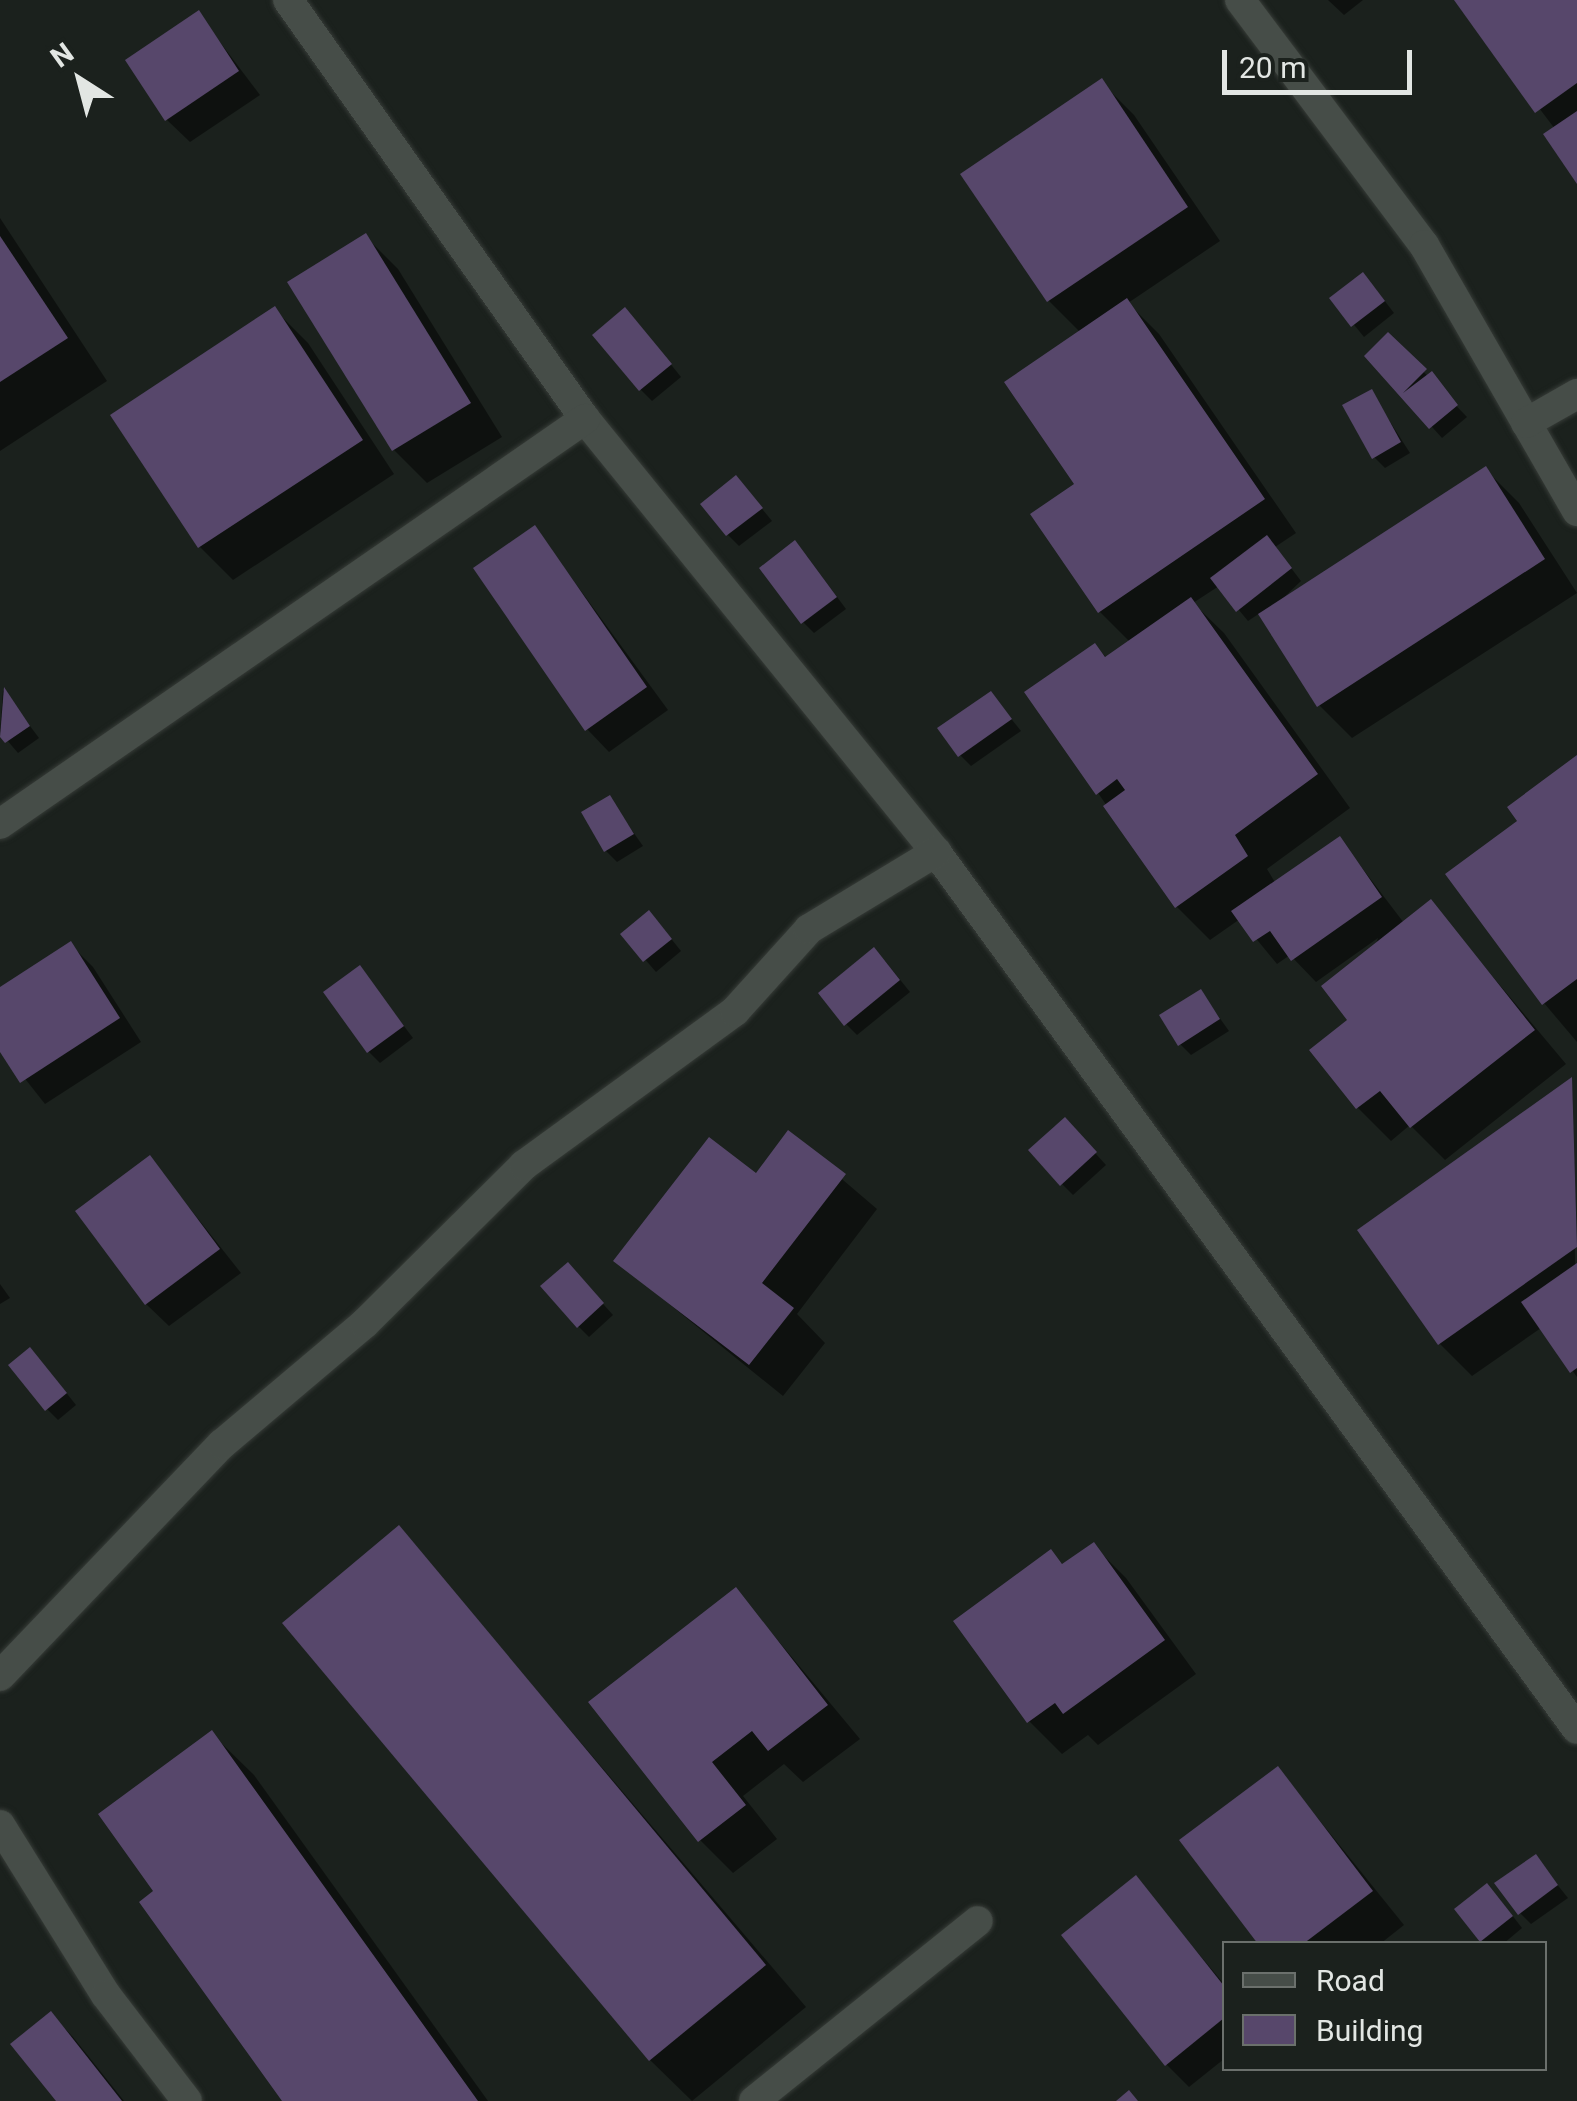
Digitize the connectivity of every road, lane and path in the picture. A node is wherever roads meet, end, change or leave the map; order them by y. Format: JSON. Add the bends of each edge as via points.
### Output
{"nodes":[{"id":1,"x":288,"y":0,"type":"edge"},
{"id":2,"x":1240,"y":0,"type":"edge"},
{"id":3,"x":1577,"y":394,"type":"edge"},
{"id":4,"x":585,"y":419,"type":"junction"},
{"id":5,"x":1526,"y":423,"type":"junction"},
{"id":6,"x":1577,"y":511,"type":"edge"},
{"id":7,"x":0,"y":824,"type":"edge"},
{"id":8,"x":936,"y":852,"type":"junction"},
{"id":9,"x":0,"y":1676,"type":"edge"},
{"id":10,"x":1577,"y":1730,"type":"edge"},
{"id":11,"x":0,"y":1825,"type":"edge"},
{"id":12,"x":978,"y":1922,"type":"dead end"},
{"id":13,"x":187,"y":2101,"type":"edge"},
{"id":14,"x":754,"y":2101,"type":"edge"}],
"edges":[{"from":1,"to":4,"type":"street"},
{"from":2,"to":5,"type":"street","via":[[1424,245]]},
{"from":3,"to":5,"type":"street"},
{"from":4,"to":7,"type":"street"},
{"from":4,"to":8,"type":"street"},
{"from":5,"to":6,"type":"street"},
{"from":8,"to":9,"type":"street","via":[[810,930],[735,1011],[524,1165],[365,1324],[222,1444]]},
{"from":8,"to":10,"type":"street"},
{"from":11,"to":13,"type":"street","via":[[106,1996]]},
{"from":12,"to":14,"type":"street"}]}
